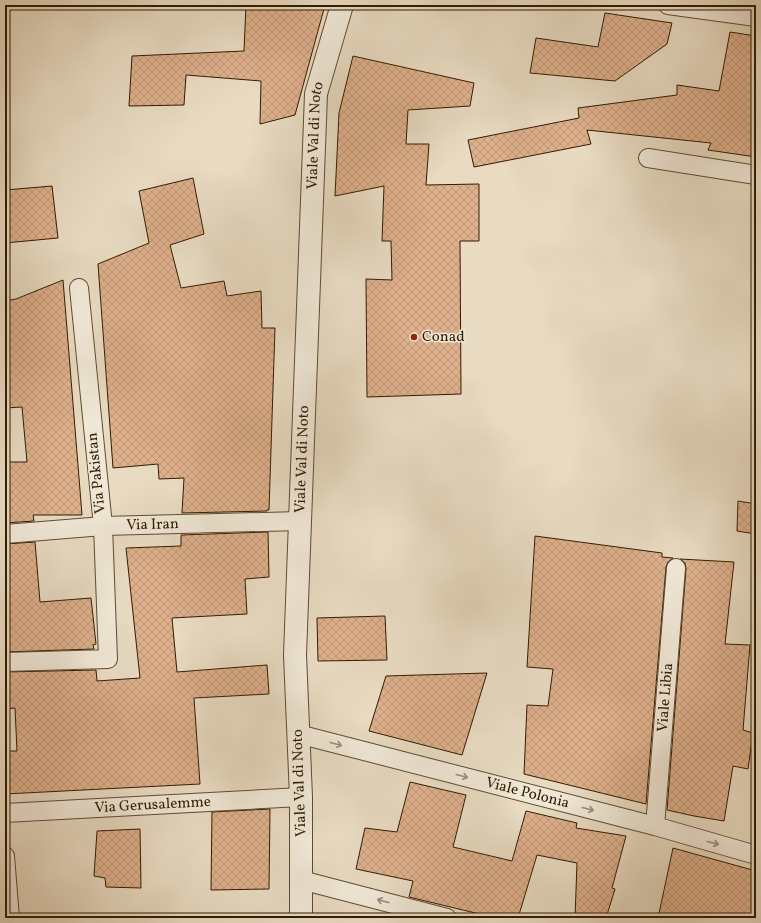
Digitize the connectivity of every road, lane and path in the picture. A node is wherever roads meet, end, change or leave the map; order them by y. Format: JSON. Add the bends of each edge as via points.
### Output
{"nodes":[{"id":1,"x":342,"y":5,"type":"edge"},
{"id":2,"x":668,"y":5,"type":"edge"},
{"id":3,"x":756,"y":17,"type":"edge"},
{"id":4,"x":648,"y":158,"type":"dead end"},
{"id":5,"x":756,"y":175,"type":"edge"},
{"id":6,"x":79,"y":288,"type":"dead end"},
{"id":7,"x":300,"y":521,"type":"junction"},
{"id":8,"x":103,"y":526,"type":"junction"},
{"id":9,"x":5,"y":534,"type":"edge"},
{"id":10,"x":676,"y":568,"type":"dead end"},
{"id":11,"x":5,"y":662,"type":"edge"},
{"id":12,"x":298,"y":734,"type":"junction"},
{"id":13,"x":301,"y":797,"type":"junction"},
{"id":14,"x":5,"y":813,"type":"edge"},
{"id":15,"x":655,"y":826,"type":"junction"},
{"id":16,"x":756,"y":854,"type":"edge"},
{"id":17,"x":5,"y":856,"type":"edge"},
{"id":18,"x":302,"y":880,"type":"junction"},
{"id":19,"x":10,"y":918,"type":"edge"},
{"id":20,"x":301,"y":918,"type":"edge"},
{"id":21,"x":448,"y":918,"type":"edge"}],
"edges":[{"from":1,"to":7,"type":"street","name":"Viale Val di Noto","via":[[316,94]]},
{"from":2,"to":3,"type":"street"},
{"from":4,"to":5,"type":"street"},
{"from":6,"to":8,"type":"street","name":"Via Pakistan"},
{"from":7,"to":8,"type":"street","name":"Via Iran"},
{"from":7,"to":12,"type":"street","name":"Viale Val di Noto","via":[[295,655]]},
{"from":8,"to":9,"type":"street","name":"Via Iran"},
{"from":8,"to":11,"type":"street","name":"Via Pakistan","via":[[108,659]]},
{"from":10,"to":15,"type":"street","name":"Viale Libia"},
{"from":12,"to":13,"type":"street","name":"Viale Val di Noto"},
{"from":12,"to":15,"type":"street","name":"Viale Polonia","one_way":true},
{"from":13,"to":14,"type":"street","name":"Via Gerusalemme"},
{"from":13,"to":18,"type":"street","name":"Viale Val di Noto"},
{"from":15,"to":16,"type":"street","name":"Viale Polonia","one_way":true},
{"from":17,"to":19,"type":"street"},
{"from":18,"to":20,"type":"street","name":"Viale Val di Noto"},
{"from":21,"to":18,"type":"street","one_way":true}]}
